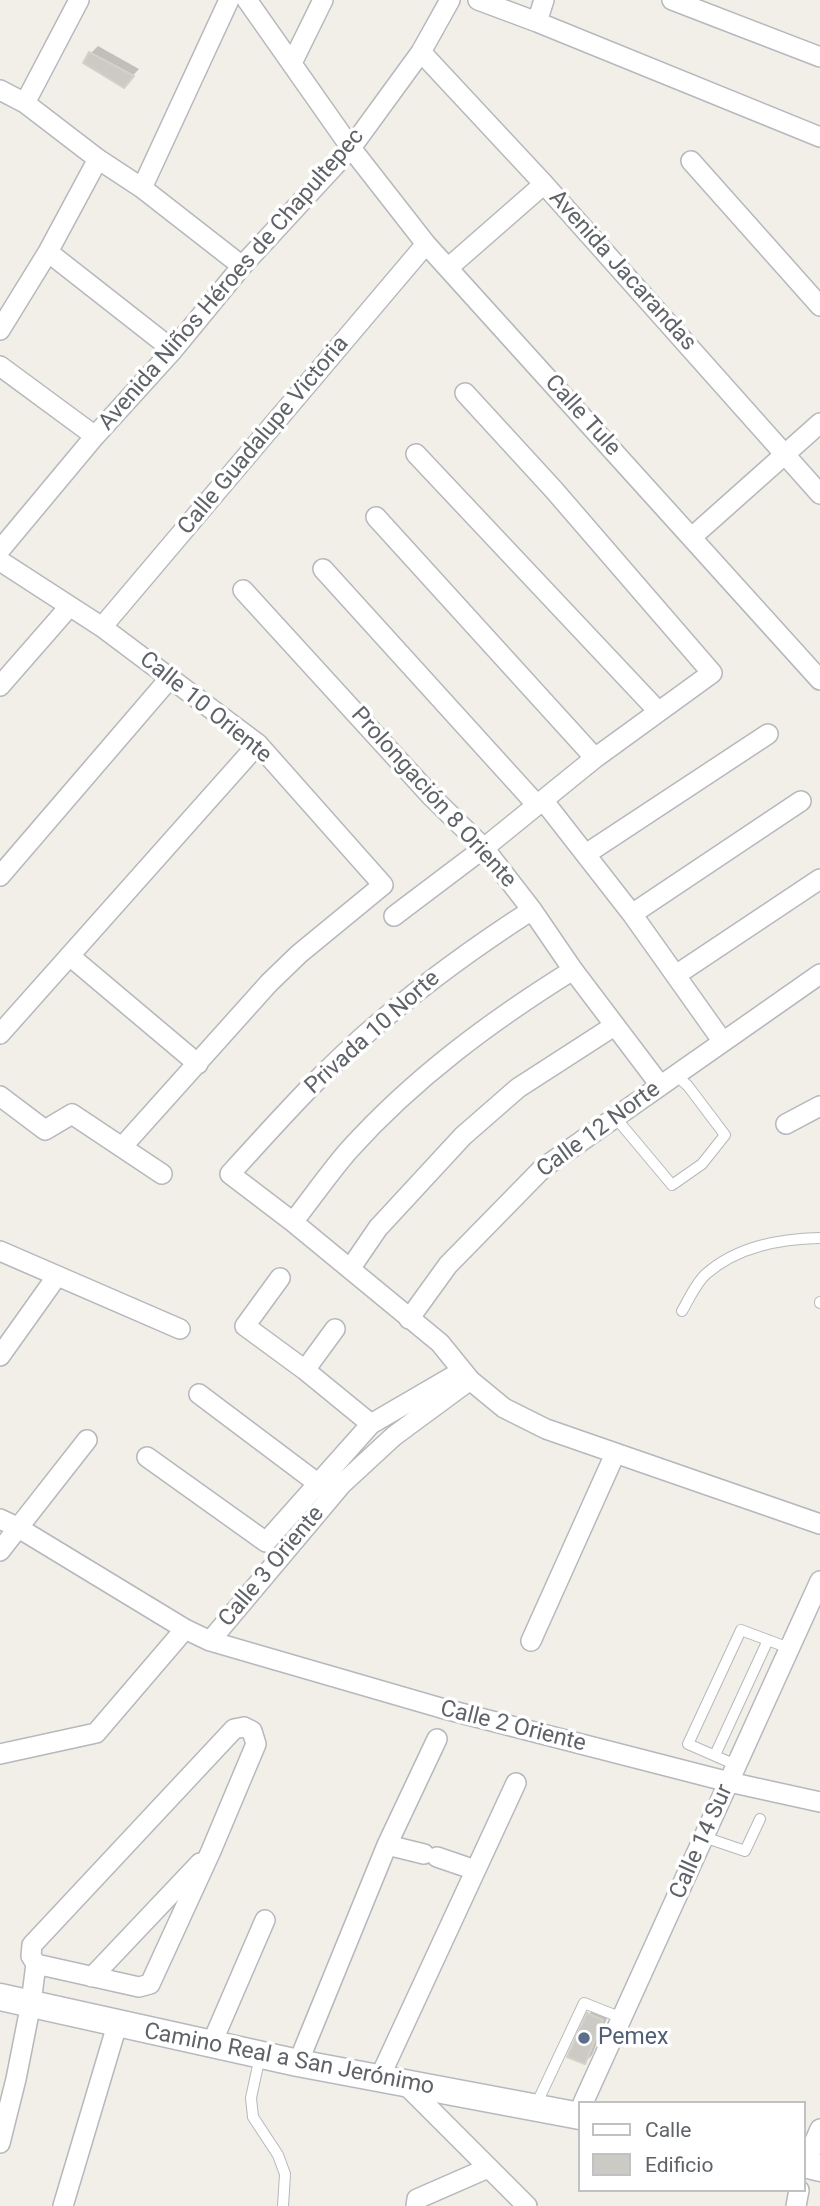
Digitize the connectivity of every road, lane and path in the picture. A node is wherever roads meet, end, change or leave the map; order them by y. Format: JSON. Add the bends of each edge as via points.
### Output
{"nodes":[{"id":1,"x":79,"y":0,"type":"edge"},
{"id":2,"x":229,"y":0,"type":"edge"},
{"id":3,"x":247,"y":0,"type":"edge"},
{"id":4,"x":323,"y":0,"type":"edge"},
{"id":5,"x":450,"y":0,"type":"edge"},
{"id":6,"x":478,"y":0,"type":"edge"},
{"id":7,"x":544,"y":0,"type":"edge"},
{"id":8,"x":672,"y":0,"type":"edge"},
{"id":9,"x":537,"y":22,"type":"junction"},
{"id":10,"x":421,"y":52,"type":"junction"},
{"id":11,"x":820,"y":57,"type":"edge"},
{"id":12,"x":292,"y":63,"type":"junction"},
{"id":13,"x":0,"y":89,"type":"edge"},
{"id":14,"x":25,"y":103,"type":"junction"},
{"id":15,"x":820,"y":137,"type":"edge"},
{"id":16,"x":351,"y":148,"type":"junction"},
{"id":17,"x":98,"y":159,"type":"junction"},
{"id":18,"x":691,"y":161,"type":"dead end"},
{"id":19,"x":544,"y":184,"type":"junction"},
{"id":20,"x":142,"y":188,"type":"junction"},
{"id":21,"x":426,"y":244,"type":"junction"},
{"id":22,"x":48,"y":252,"type":"junction"},
{"id":23,"x":242,"y":266,"type":"junction"},
{"id":24,"x":448,"y":268,"type":"junction"},
{"id":25,"x":820,"y":306,"type":"edge"},
{"id":26,"x":0,"y":330,"type":"edge"},
{"id":27,"x":173,"y":350,"type":"junction"},
{"id":28,"x":0,"y":366,"type":"edge"},
{"id":29,"x":465,"y":393,"type":"dead end"},
{"id":30,"x":820,"y":423,"type":"edge"},
{"id":31,"x":95,"y":436,"type":"junction"},
{"id":32,"x":416,"y":454,"type":"dead end"},
{"id":33,"x":786,"y":454,"type":"junction"},
{"id":34,"x":820,"y":494,"type":"edge"},
{"id":35,"x":376,"y":517,"type":"dead end"},
{"id":36,"x":692,"y":537,"type":"junction"},
{"id":37,"x":0,"y":550,"type":"edge"},
{"id":38,"x":0,"y":561,"type":"edge"},
{"id":39,"x":323,"y":569,"type":"dead end"},
{"id":40,"x":243,"y":590,"type":"dead end"},
{"id":41,"x":69,"y":607,"type":"junction"},
{"id":42,"x":102,"y":627,"type":"junction"},
{"id":43,"x":170,"y":678,"type":"junction"},
{"id":44,"x":820,"y":680,"type":"edge"},
{"id":45,"x":0,"y":686,"type":"edge"},
{"id":46,"x":658,"y":711,"type":"junction"},
{"id":47,"x":768,"y":734,"type":"dead end"},
{"id":48,"x":258,"y":744,"type":"junction"},
{"id":49,"x":595,"y":758,"type":"junction"},
{"id":50,"x":801,"y":801,"type":"dead end"},
{"id":51,"x":540,"y":803,"type":"junction"},
{"id":52,"x":484,"y":848,"type":"junction"},
{"id":53,"x":586,"y":854,"type":"junction"},
{"id":54,"x":0,"y":876,"type":"edge"},
{"id":55,"x":820,"y":878,"type":"edge"},
{"id":56,"x":532,"y":910,"type":"junction"},
{"id":57,"x":632,"y":915,"type":"junction"},
{"id":58,"x":394,"y":916,"type":"dead end"},
{"id":59,"x":71,"y":957,"type":"junction"},
{"id":60,"x":573,"y":970,"type":"junction"},
{"id":61,"x":820,"y":974,"type":"edge"},
{"id":62,"x":676,"y":975,"type":"junction"},
{"id":63,"x":614,"y":1026,"type":"junction"},
{"id":64,"x":0,"y":1034,"type":"edge"},
{"id":65,"x":723,"y":1042,"type":"junction"},
{"id":66,"x":198,"y":1064,"type":"junction"},
{"id":67,"x":667,"y":1080,"type":"junction"},
{"id":68,"x":0,"y":1096,"type":"edge"},
{"id":69,"x":820,"y":1107,"type":"edge"},
{"id":70,"x":615,"y":1117,"type":"junction"},
{"id":71,"x":786,"y":1124,"type":"dead end"},
{"id":72,"x":122,"y":1147,"type":"junction"},
{"id":73,"x":162,"y":1174,"type":"dead end"},
{"id":74,"x":293,"y":1222,"type":"junction"},
{"id":75,"x":820,"y":1238,"type":"edge"},
{"id":76,"x":0,"y":1251,"type":"edge"},
{"id":77,"x":350,"y":1269,"type":"junction"},
{"id":78,"x":57,"y":1276,"type":"junction"},
{"id":79,"x":280,"y":1278,"type":"dead end"},
{"id":80,"x":682,"y":1311,"type":"dead end"},
{"id":81,"x":409,"y":1319,"type":"junction"},
{"id":82,"x":180,"y":1329,"type":"dead end"},
{"id":83,"x":335,"y":1329,"type":"dead end"},
{"id":84,"x":0,"y":1356,"type":"edge"},
{"id":85,"x":305,"y":1370,"type":"junction"},
{"id":86,"x":466,"y":1375,"type":"junction"},
{"id":87,"x":199,"y":1394,"type":"dead end"},
{"id":88,"x":371,"y":1424,"type":"junction"},
{"id":89,"x":87,"y":1440,"type":"dead end"},
{"id":90,"x":615,"y":1454,"type":"junction"},
{"id":91,"x":147,"y":1457,"type":"dead end"},
{"id":92,"x":316,"y":1482,"type":"junction"},
{"id":93,"x":8,"y":1523,"type":"edge"},
{"id":94,"x":820,"y":1524,"type":"edge"},
{"id":95,"x":0,"y":1550,"type":"edge"},
{"id":96,"x":820,"y":1581,"type":"edge"},
{"id":97,"x":185,"y":1629,"type":"junction"},
{"id":98,"x":768,"y":1640,"type":"junction"},
{"id":99,"x":209,"y":1641,"type":"junction"},
{"id":100,"x":531,"y":1641,"type":"dead end"},
{"id":101,"x":789,"y":1648,"type":"junction"},
{"id":102,"x":437,"y":1739,"type":"dead end"},
{"id":103,"x":0,"y":1754,"type":"edge"},
{"id":104,"x":715,"y":1755,"type":"junction"},
{"id":105,"x":732,"y":1774,"type":"junction"},
{"id":106,"x":516,"y":1783,"type":"dead end"},
{"id":107,"x":820,"y":1802,"type":"edge"},
{"id":108,"x":760,"y":1819,"type":"dead end"},
{"id":109,"x":704,"y":1837,"type":"junction"},
{"id":110,"x":387,"y":1845,"type":"junction"},
{"id":111,"x":211,"y":1851,"type":"junction"},
{"id":112,"x":475,"y":1870,"type":"junction"},
{"id":113,"x":265,"y":1920,"type":"dead end"},
{"id":114,"x":36,"y":1964,"type":"junction"},
{"id":115,"x":92,"y":1977,"type":"junction"},
{"id":116,"x":0,"y":1997,"type":"edge"},
{"id":117,"x":31,"y":2003,"type":"junction"},
{"id":118,"x":622,"y":2018,"type":"junction"},
{"id":119,"x":117,"y":2025,"type":"junction"},
{"id":120,"x":211,"y":2045,"type":"junction"},
{"id":121,"x":260,"y":2055,"type":"junction"},
{"id":122,"x":298,"y":2063,"type":"junction"},
{"id":123,"x":379,"y":2079,"type":"junction"},
{"id":124,"x":405,"y":2084,"type":"junction"},
{"id":125,"x":585,"y":2101,"type":"edge"},
{"id":126,"x":535,"y":2108,"type":"junction"},
{"id":127,"x":578,"y":2111,"type":"edge"},
{"id":128,"x":820,"y":2129,"type":"edge"},
{"id":129,"x":0,"y":2143,"type":"edge"},
{"id":130,"x":806,"y":2160,"type":"edge"},
{"id":131,"x":488,"y":2168,"type":"junction"},
{"id":132,"x":63,"y":2206,"type":"edge"},
{"id":133,"x":283,"y":2206,"type":"edge"},
{"id":134,"x":416,"y":2206,"type":"edge"},
{"id":135,"x":527,"y":2206,"type":"edge"}],
"edges":[{"from":1,"to":14,"type":"street"},
{"from":2,"to":20,"type":"street"},
{"from":3,"to":12,"type":"street","name":"Calle Tule"},
{"from":4,"to":12,"type":"street"},
{"from":5,"to":10,"type":"street","name":"Avenida Niños Héroes de Chapultepec"},
{"from":6,"to":9,"type":"street"},
{"from":7,"to":9,"type":"street"},
{"from":8,"to":11,"type":"street"},
{"from":9,"to":15,"type":"street"},
{"from":10,"to":16,"type":"street","name":"Avenida Niños Héroes de Chapultepec"},
{"from":10,"to":19,"type":"street","name":"Avenida Jacarandas"},
{"from":12,"to":16,"type":"street","name":"Calle Tule"},
{"from":13,"to":14,"type":"street"},
{"from":14,"to":17,"type":"street"},
{"from":16,"to":21,"type":"street","name":"Calle Tule"},
{"from":16,"to":23,"type":"street","name":"Avenida Niños Héroes de Chapultepec"},
{"from":17,"to":20,"type":"street"},
{"from":17,"to":22,"type":"street"},
{"from":18,"to":25,"type":"street"},
{"from":19,"to":24,"type":"street"},
{"from":19,"to":33,"type":"street","name":"Avenida Jacarandas"},
{"from":20,"to":23,"type":"street"},
{"from":21,"to":24,"type":"street","name":"Calle Tule"},
{"from":21,"to":42,"type":"street","name":"Calle Guadalupe Victoria"},
{"from":22,"to":26,"type":"street"},
{"from":22,"to":27,"type":"street"},
{"from":23,"to":27,"type":"street","name":"Avenida Niños Héroes de Chapultepec"},
{"from":24,"to":36,"type":"street","name":"Calle Tule"},
{"from":27,"to":31,"type":"street","name":"Avenida Niños Héroes de Chapultepec"},
{"from":28,"to":31,"type":"street"},
{"from":29,"to":46,"type":"street","via":[[712,673]]},
{"from":30,"to":33,"type":"street"},
{"from":31,"to":37,"type":"street","name":"Avenida Niños Héroes de Chapultepec"},
{"from":32,"to":46,"type":"street"},
{"from":33,"to":34,"type":"street","name":"Avenida Jacarandas"},
{"from":33,"to":36,"type":"street"},
{"from":35,"to":49,"type":"street"},
{"from":36,"to":44,"type":"street","name":"Calle Tule"},
{"from":38,"to":41,"type":"street","name":"Calle 10 Oriente"},
{"from":39,"to":51,"type":"street"},
{"from":40,"to":52,"type":"street","name":"Prolongación 8 Oriente"},
{"from":41,"to":42,"type":"street","name":"Calle 10 Oriente"},
{"from":41,"to":45,"type":"street"},
{"from":42,"to":43,"type":"street","name":"Calle 10 Oriente"},
{"from":43,"to":48,"type":"street","name":"Calle 10 Oriente"},
{"from":43,"to":54,"type":"street"},
{"from":46,"to":49,"type":"street"},
{"from":47,"to":53,"type":"street"},
{"from":48,"to":59,"type":"street"},
{"from":48,"to":66,"type":"street","name":"Calle 10 Oriente","via":[[383,885],[269,983]]},
{"from":49,"to":51,"type":"street"},
{"from":50,"to":57,"type":"street"},
{"from":51,"to":52,"type":"street"},
{"from":51,"to":53,"type":"street"},
{"from":52,"to":56,"type":"street","name":"Prolongación 8 Oriente"},
{"from":52,"to":58,"type":"street"},
{"from":53,"to":57,"type":"street"},
{"from":55,"to":62,"type":"street"},
{"from":56,"to":60,"type":"street","name":"Prolongación 8 Oriente"},
{"from":56,"to":74,"type":"street","name":"Privada 10 Norte","via":[[448,967],[379,1022],[296,1101],[230,1174]]},
{"from":57,"to":62,"type":"street"},
{"from":59,"to":64,"type":"street"},
{"from":59,"to":66,"type":"street"},
{"from":60,"to":63,"type":"street","name":"Prolongación 8 Oriente"},
{"from":60,"to":74,"type":"street","via":[[490,1024],[416,1085],[349,1151]]},
{"from":61,"to":65,"type":"street","name":"Calle 12 Norte"},
{"from":62,"to":65,"type":"street"},
{"from":63,"to":67,"type":"street","name":"Prolongación 8 Oriente"},
{"from":63,"to":77,"type":"street","via":[[518,1088],[464,1136],[378,1228]]},
{"from":65,"to":67,"type":"street","name":"Calle 12 Norte"},
{"from":66,"to":72,"type":"street"},
{"from":67,"to":70,"type":"street","name":"Calle 12 Norte"},
{"from":67,"to":70,"type":"lane","via":[[688,1086],[725,1135],[702,1164],[673,1185]]},
{"from":68,"to":72,"type":"street","via":[[45,1130],[72,1114]]},
{"from":69,"to":71,"type":"street"},
{"from":70,"to":81,"type":"street","name":"Calle 12 Norte","via":[[543,1168],[448,1265]]},
{"from":72,"to":73,"type":"street"},
{"from":74,"to":77,"type":"street"},
{"from":75,"to":80,"type":"lane","via":[[790,1239],[725,1260],[704,1275]]},
{"from":76,"to":78,"type":"street"},
{"from":77,"to":81,"type":"street"},
{"from":78,"to":82,"type":"street"},
{"from":78,"to":84,"type":"street"},
{"from":79,"to":85,"type":"street","via":[[246,1326]]},
{"from":81,"to":86,"type":"street","via":[[440,1343]]},
{"from":83,"to":85,"type":"street"},
{"from":85,"to":88,"type":"street"},
{"from":86,"to":88,"type":"street"},
{"from":86,"to":90,"type":"street","via":[[504,1408]]},
{"from":86,"to":99,"type":"street","name":"Calle 3 Oriente","via":[[342,1484]]},
{"from":87,"to":92,"type":"street"},
{"from":88,"to":92,"type":"street"},
{"from":89,"to":93,"type":"street"},
{"from":90,"to":94,"type":"street"},
{"from":90,"to":100,"type":"street"},
{"from":91,"to":92,"type":"street","via":[[266,1542]]},
{"from":93,"to":95,"type":"street"},
{"from":93,"to":97,"type":"street"},
{"from":96,"to":101,"type":"street","name":"Calle 14 Sur"},
{"from":97,"to":99,"type":"street","name":"Calle 3 Oriente"},
{"from":97,"to":103,"type":"street","name":"Calle 3 Oriente","via":[[96,1733]]},
{"from":98,"to":101,"type":"lane"},
{"from":98,"to":104,"type":"lane"},
{"from":98,"to":104,"type":"lane","via":[[741,1630],[688,1744]]},
{"from":99,"to":105,"type":"street","name":"Calle 2 Oriente","via":[[441,1708]]},
{"from":101,"to":105,"type":"street","name":"Calle 14 Sur"},
{"from":102,"to":110,"type":"street"},
{"from":104,"to":105,"type":"lane"},
{"from":105,"to":107,"type":"street","name":"Calle 2 Oriente"},
{"from":105,"to":109,"type":"street","name":"Calle 14 Sur"},
{"from":106,"to":112,"type":"street"},
{"from":108,"to":109,"type":"lane","via":[[745,1851]]},
{"from":109,"to":118,"type":"street","name":"Calle 14 Sur"},
{"from":110,"to":112,"type":"street"},
{"from":110,"to":122,"type":"street"},
{"from":111,"to":114,"type":"street","via":[[256,1744],[255,1735],[244,1727],[234,1729],[32,1945]]},
{"from":111,"to":115,"type":"street"},
{"from":111,"to":115,"type":"street","via":[[150,1984],[139,1987]]},
{"from":112,"to":123,"type":"street"},
{"from":113,"to":120,"type":"street"},
{"from":114,"to":115,"type":"street"},
{"from":114,"to":117,"type":"street"},
{"from":116,"to":117,"type":"street","name":"Camino Real a San Jerónimo"},
{"from":117,"to":119,"type":"street","name":"Camino Real a San Jerónimo"},
{"from":117,"to":129,"type":"street"},
{"from":118,"to":125,"type":"street","name":"Calle 14 Sur"},
{"from":118,"to":126,"type":"lane","via":[[584,2003]]},
{"from":119,"to":120,"type":"street","name":"Camino Real a San Jerónimo"},
{"from":119,"to":132,"type":"street"},
{"from":120,"to":121,"type":"street","name":"Camino Real a San Jerónimo"},
{"from":121,"to":122,"type":"street","name":"Camino Real a San Jerónimo"},
{"from":121,"to":133,"type":"lane","via":[[251,2098],[253,2117],[285,2174]]},
{"from":122,"to":123,"type":"street","name":"Camino Real a San Jerónimo"},
{"from":123,"to":124,"type":"street","name":"Camino Real a San Jerónimo"},
{"from":124,"to":126,"type":"street","name":"Camino Real a San Jerónimo"},
{"from":124,"to":131,"type":"street"},
{"from":126,"to":127,"type":"street","name":"Camino Real a San Jerónimo"},
{"from":128,"to":130,"type":"street"},
{"from":131,"to":134,"type":"street","via":[[417,2199]]},
{"from":131,"to":135,"type":"street"}]}
